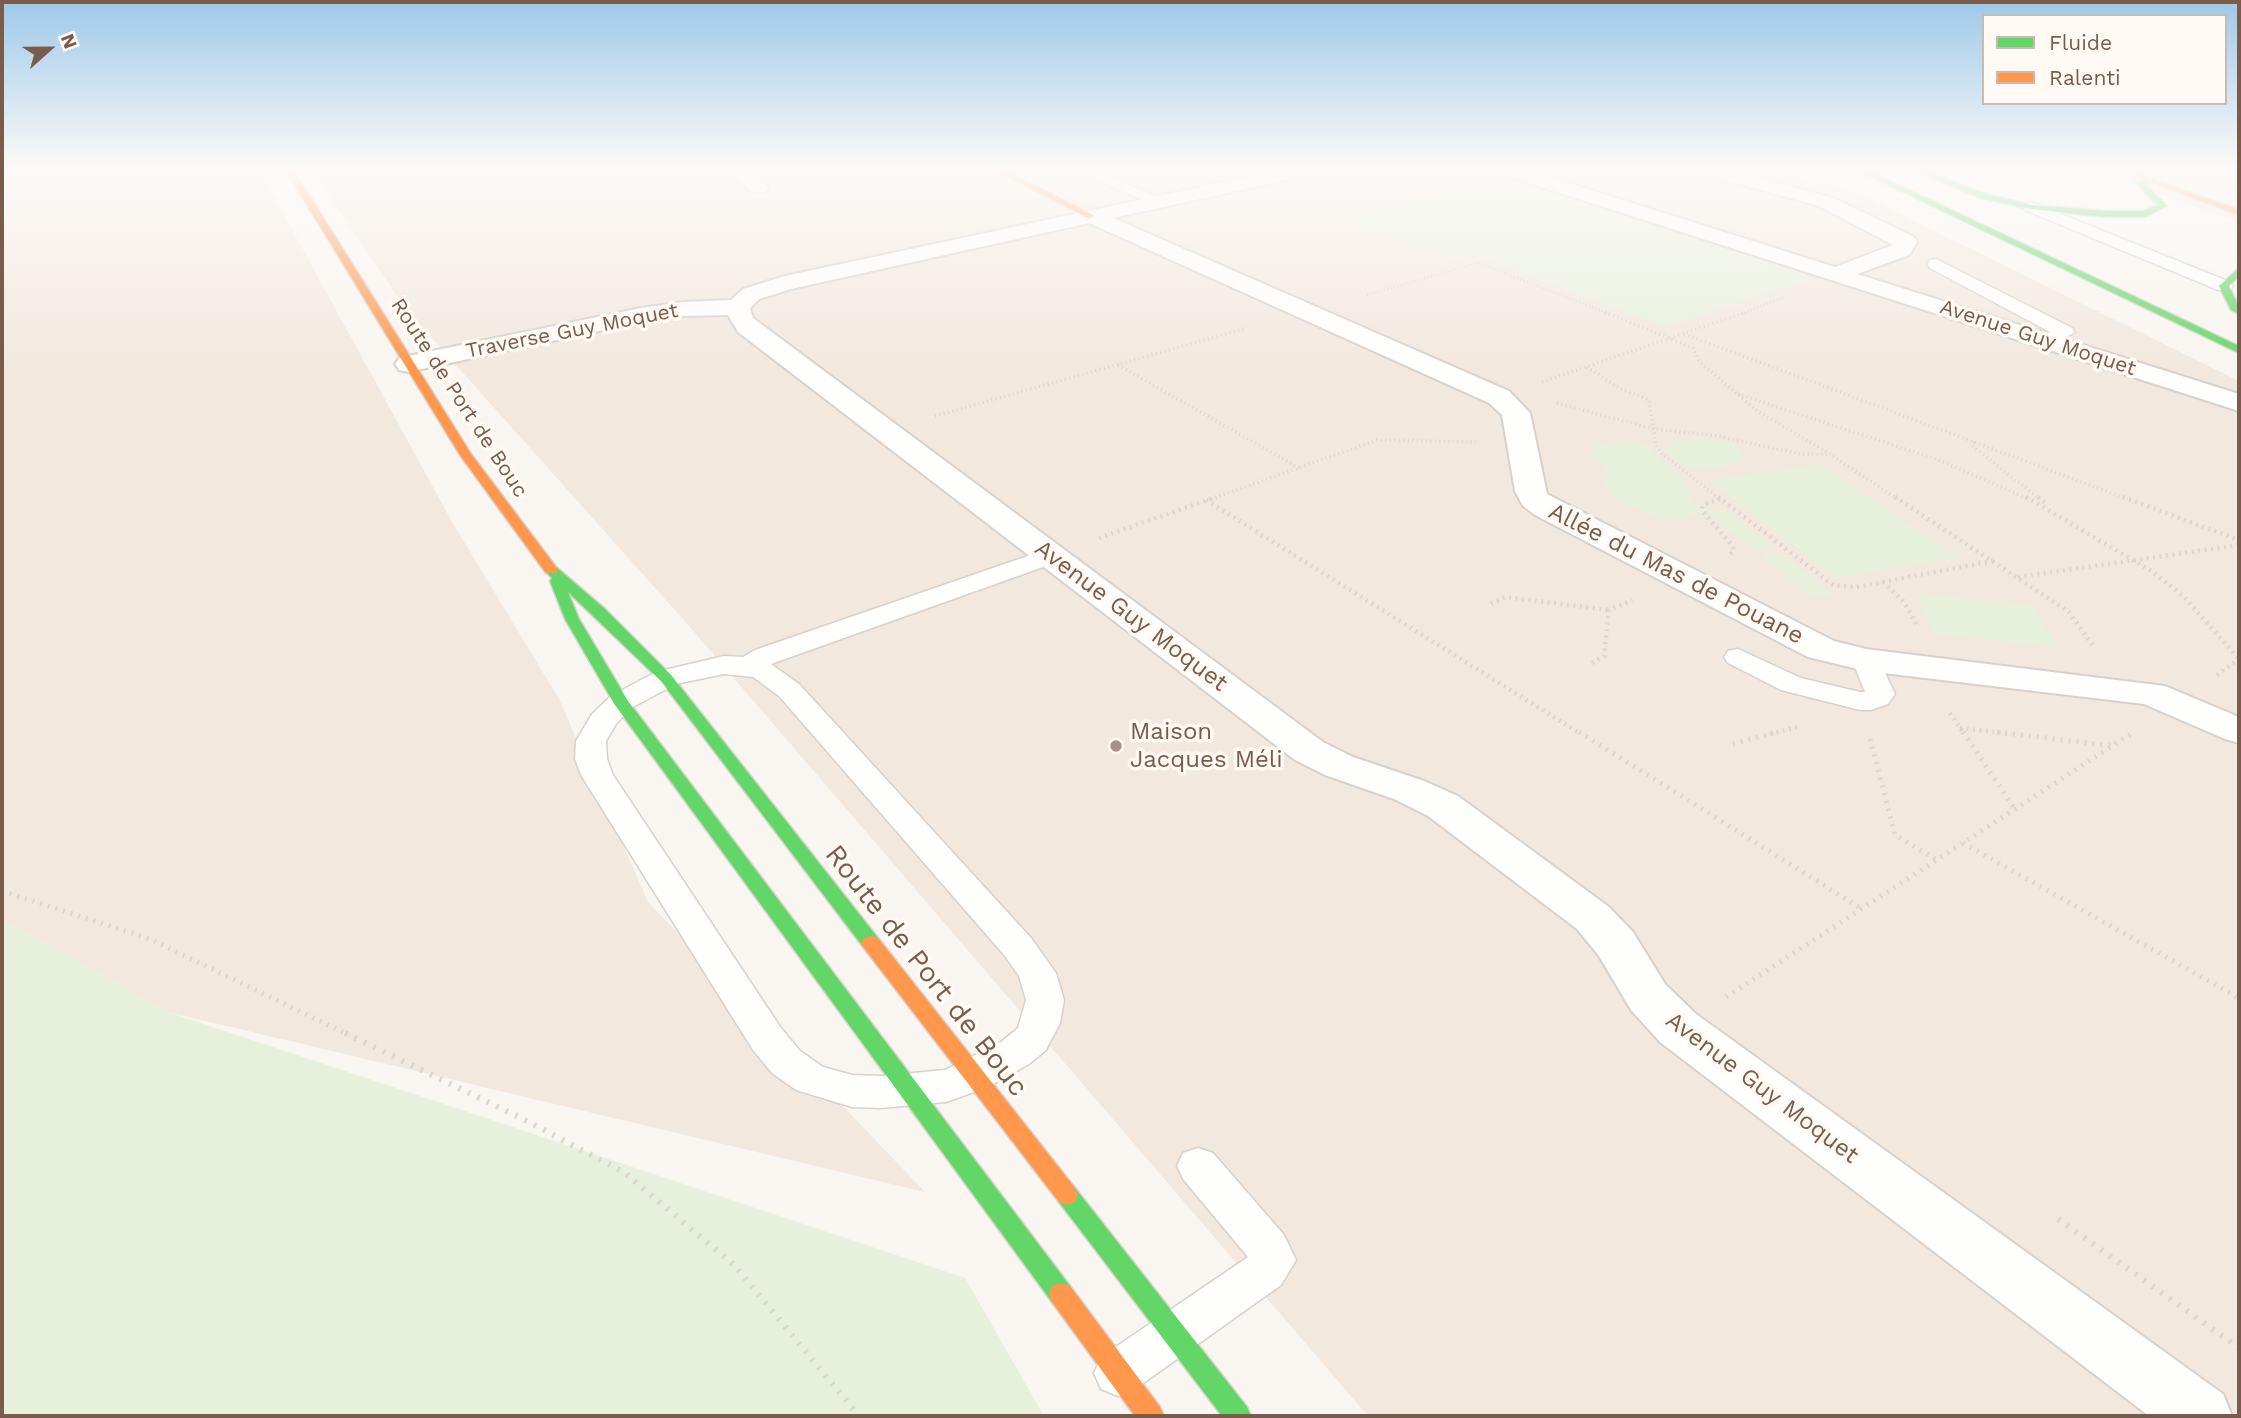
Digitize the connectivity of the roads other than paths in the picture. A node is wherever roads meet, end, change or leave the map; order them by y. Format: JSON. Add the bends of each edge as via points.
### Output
{"nodes":[{"id":1,"x":329,"y":235,"type":"edge"},
{"id":2,"x":1004,"y":235,"type":"edge"},
{"id":3,"x":1134,"y":235,"type":"edge"},
{"id":4,"x":1714,"y":235,"type":"edge"},
{"id":5,"x":1892,"y":235,"type":"edge"},
{"id":6,"x":1998,"y":235,"type":"edge"},
{"id":7,"x":2101,"y":235,"type":"edge"},
{"id":8,"x":1936,"y":264,"type":"dead end"},
{"id":9,"x":2239,"y":271,"type":"edge"},
{"id":10,"x":1836,"y":274,"type":"junction"},
{"id":11,"x":2224,"y":286,"type":"junction"},
{"id":12,"x":738,"y":307,"type":"junction"},
{"id":13,"x":2239,"y":311,"type":"edge"},
{"id":14,"x":2214,"y":314,"type":"dead end"},
{"id":15,"x":2239,"y":326,"type":"edge"},
{"id":16,"x":2046,"y":341,"type":"junction"},
{"id":17,"x":2239,"y":350,"type":"edge"},
{"id":18,"x":408,"y":364,"type":"junction"},
{"id":19,"x":2239,"y":403,"type":"edge"},
{"id":20,"x":1043,"y":550,"type":"junction"},
{"id":21,"x":555,"y":575,"type":"junction"},
{"id":22,"x":1738,"y":657,"type":"dead end"},
{"id":23,"x":1866,"y":660,"type":"junction"},
{"id":24,"x":749,"y":666,"type":"junction"},
{"id":25,"x":666,"y":678,"type":"junction"},
{"id":26,"x":621,"y":702,"type":"junction"},
{"id":27,"x":2239,"y":731,"type":"edge"},
{"id":28,"x":974,"y":1076,"type":"junction"},
{"id":29,"x":910,"y":1091,"type":"junction"},
{"id":30,"x":1198,"y":1166,"type":"dead end"},
{"id":31,"x":1175,"y":1334,"type":"junction"},
{"id":32,"x":1118,"y":1373,"type":"junction"},
{"id":33,"x":1151,"y":1416,"type":"edge"},
{"id":34,"x":1238,"y":1416,"type":"edge"},
{"id":35,"x":2200,"y":1416,"type":"edge"}],
"edges":[{"from":1,"to":18,"type":"main road","name":"Route de Port de Bouc"},
{"from":2,"to":12,"type":"street","via":[[772,286],[751,294]]},
{"from":3,"to":23,"type":"street","name":"Allée du Mas de Pouane","via":[[1499,397],[1516,413],[1530,491],[1546,508],[1821,649]]},
{"from":4,"to":10,"type":"street","name":"Avenue Guy Moquet"},
{"from":5,"to":10,"type":"street","via":[[1906,242],[1901,250]]},
{"from":6,"to":17,"type":"main road"},
{"from":7,"to":11,"type":"lane"},
{"from":8,"to":16,"type":"lane","via":[[2065,332]]},
{"from":9,"to":11,"type":"main road"},
{"from":10,"to":16,"type":"street","name":"Avenue Guy Moquet"},
{"from":11,"to":13,"type":"main road"},
{"from":12,"to":18,"type":"street","name":"Traverse Guy Moquet","via":[[641,315]]},
{"from":12,"to":20,"type":"street","name":"Avenue Guy Moquet","via":[[747,327]]},
{"from":14,"to":15,"type":"main road"},
{"from":16,"to":19,"type":"street","name":"Avenue Guy Moquet"},
{"from":18,"to":21,"type":"main road","name":"Route de Port de Bouc","via":[[466,456]]},
{"from":20,"to":24,"type":"lane"},
{"from":20,"to":35,"type":"street","name":"Avenue Guy Moquet","via":[[1309,751],[1443,806],[1593,918],[1616,944],[1648,997],[1678,1028]]},
{"from":21,"to":25,"type":"main road","name":"Route de Port de Bouc"},
{"from":21,"to":26,"type":"main road","name":"Route de Port de Bouc","via":[[572,619]]},
{"from":22,"to":23,"type":"lane","via":[[1791,684],[1871,701],[1880,694]]},
{"from":23,"to":27,"type":"street","name":"Allée du Mas de Pouane","via":[[2152,694]]},
{"from":24,"to":25,"type":"lane","via":[[704,667]]},
{"from":24,"to":28,"type":"lane","via":[[789,690],[1037,973],[1045,1000],[1032,1039]]},
{"from":25,"to":26,"type":"lane"},
{"from":25,"to":28,"type":"main road","name":"Route de Port de Bouc"},
{"from":26,"to":29,"type":"main road","name":"Route de Port de Bouc"},
{"from":26,"to":29,"type":"lane","via":[[591,741],[597,775],[767,1039],[786,1062],[810,1079],[852,1091]]},
{"from":28,"to":29,"type":"lane"},
{"from":28,"to":31,"type":"main road","name":"Route de Port de Bouc"},
{"from":29,"to":32,"type":"main road","name":"Route de Port de Bouc"},
{"from":30,"to":31,"type":"lane","via":[[1273,1260],[1265,1271]]},
{"from":31,"to":32,"type":"lane"},
{"from":31,"to":34,"type":"main road","name":"Route de Port de Bouc"},
{"from":32,"to":33,"type":"main road","name":"Route de Port de Bouc"}]}
